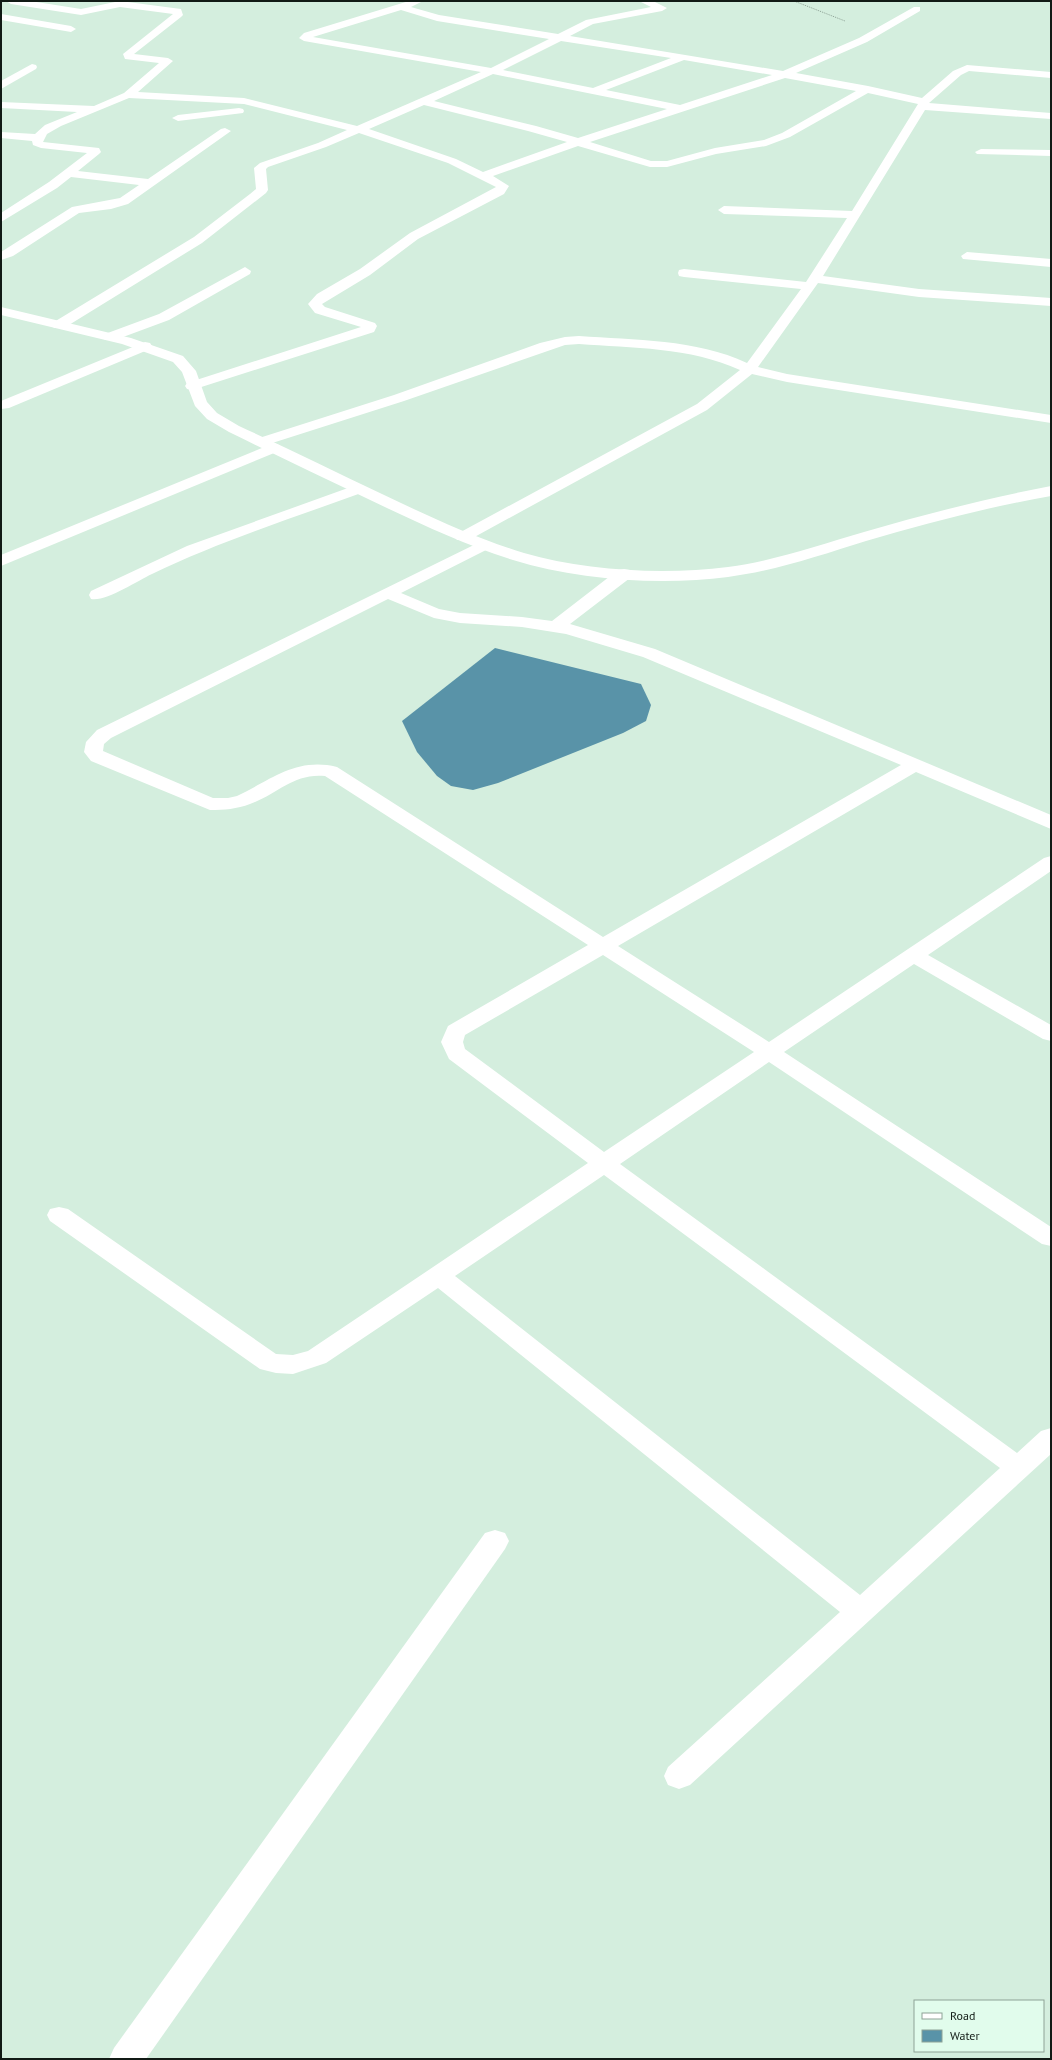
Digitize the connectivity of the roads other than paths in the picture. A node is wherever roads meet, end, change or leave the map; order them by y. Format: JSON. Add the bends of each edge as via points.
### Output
{"nodes":[{"id":1,"x":12,"y":1,"type":"edge"},
{"id":2,"x":418,"y":1,"type":"edge"},
{"id":3,"x":644,"y":1,"type":"edge"},
{"id":4,"x":403,"y":6,"type":"junction"},
{"id":5,"x":917,"y":9,"type":"dead end"},
{"id":6,"x":1,"y":17,"type":"edge"},
{"id":7,"x":70,"y":29,"type":"dead end"},
{"id":8,"x":559,"y":38,"type":"junction"},
{"id":9,"x":685,"y":57,"type":"junction"},
{"id":10,"x":32,"y":67,"type":"dead end"},
{"id":11,"x":492,"y":71,"type":"junction"},
{"id":12,"x":783,"y":75,"type":"junction"},
{"id":13,"x":1051,"y":75,"type":"edge"},
{"id":14,"x":1,"y":86,"type":"edge"},
{"id":15,"x":868,"y":89,"type":"junction"},
{"id":16,"x":592,"y":92,"type":"junction"},
{"id":17,"x":128,"y":94,"type":"junction"},
{"id":18,"x":424,"y":102,"type":"junction"},
{"id":19,"x":923,"y":104,"type":"junction"},
{"id":20,"x":1,"y":105,"type":"edge"},
{"id":21,"x":272,"y":107,"type":"junction"},
{"id":22,"x":95,"y":109,"type":"junction"},
{"id":23,"x":682,"y":109,"type":"junction"},
{"id":24,"x":1051,"y":116,"type":"edge"},
{"id":25,"x":178,"y":118,"type":"dead end"},
{"id":26,"x":360,"y":130,"type":"junction"},
{"id":27,"x":225,"y":131,"type":"dead end"},
{"id":28,"x":2,"y":136,"type":"edge"},
{"id":29,"x":38,"y":138,"type":"junction"},
{"id":30,"x":578,"y":142,"type":"junction"},
{"id":31,"x":980,"y":152,"type":"dead end"},
{"id":32,"x":1051,"y":153,"type":"edge"},
{"id":33,"x":68,"y":173,"type":"junction"},
{"id":34,"x":483,"y":176,"type":"junction"},
{"id":35,"x":150,"y":183,"type":"junction"},
{"id":36,"x":724,"y":210,"type":"dead end"},
{"id":37,"x":6,"y":211,"type":"edge"},
{"id":38,"x":856,"y":215,"type":"junction"},
{"id":39,"x":1,"y":218,"type":"edge"},
{"id":40,"x":1,"y":256,"type":"edge"},
{"id":41,"x":967,"y":256,"type":"dead end"},
{"id":42,"x":1051,"y":263,"type":"edge"},
{"id":43,"x":245,"y":271,"type":"dead end"},
{"id":44,"x":684,"y":273,"type":"dead end"},
{"id":45,"x":812,"y":283,"type":"junction"},
{"id":46,"x":1051,"y":302,"type":"edge"},
{"id":47,"x":1,"y":311,"type":"edge"},
{"id":48,"x":59,"y":325,"type":"junction"},
{"id":49,"x":110,"y":337,"type":"junction"},
{"id":50,"x":145,"y":346,"type":"junction"},
{"id":51,"x":749,"y":369,"type":"junction"},
{"id":52,"x":192,"y":386,"type":"junction"},
{"id":53,"x":4,"y":405,"type":"dead end"},
{"id":54,"x":1051,"y":419,"type":"edge"},
{"id":55,"x":268,"y":445,"type":"junction"},
{"id":56,"x":359,"y":489,"type":"junction"},
{"id":57,"x":1051,"y":491,"type":"edge"},
{"id":58,"x":462,"y":537,"type":"junction"},
{"id":59,"x":484,"y":545,"type":"junction"},
{"id":60,"x":1,"y":562,"type":"edge"},
{"id":61,"x":624,"y":574,"type":"junction"},
{"id":62,"x":387,"y":593,"type":"junction"},
{"id":63,"x":97,"y":595,"type":"dead end"},
{"id":64,"x":556,"y":627,"type":"junction"},
{"id":65,"x":916,"y":764,"type":"junction"},
{"id":66,"x":1051,"y":823,"type":"edge"},
{"id":67,"x":1051,"y":862,"type":"edge"},
{"id":68,"x":603,"y":946,"type":"junction"},
{"id":69,"x":912,"y":955,"type":"junction"},
{"id":70,"x":1051,"y":1034,"type":"edge"},
{"id":71,"x":768,"y":1052,"type":"junction"},
{"id":72,"x":603,"y":1163,"type":"junction"},
{"id":73,"x":59,"y":1215,"type":"dead end"},
{"id":74,"x":1051,"y":1238,"type":"edge"},
{"id":75,"x":438,"y":1275,"type":"junction"},
{"id":76,"x":1051,"y":1438,"type":"edge"},
{"id":77,"x":1019,"y":1468,"type":"junction"},
{"id":78,"x":495,"y":1541,"type":"dead end"},
{"id":79,"x":861,"y":1612,"type":"junction"},
{"id":80,"x":679,"y":1776,"type":"dead end"},
{"id":81,"x":126,"y":2059,"type":"edge"}],
"edges":[{"from":1,"to":17,"type":"street","via":[[80,12],[120,4],[178,11],[178,15],[128,54],[129,57],[168,61]]},
{"from":2,"to":4,"type":"street"},
{"from":3,"to":8,"type":"street","via":[[662,8],[598,19]]},
{"from":4,"to":8,"type":"street","via":[[407,10],[437,18]]},
{"from":4,"to":11,"type":"street","via":[[304,38]]},
{"from":5,"to":12,"type":"street","via":[[871,35]]},
{"from":6,"to":7,"type":"street"},
{"from":8,"to":9,"type":"street"},
{"from":8,"to":11,"type":"street"},
{"from":9,"to":12,"type":"street"},
{"from":9,"to":16,"type":"street"},
{"from":10,"to":14,"type":"street"},
{"from":11,"to":16,"type":"street"},
{"from":11,"to":18,"type":"street"},
{"from":12,"to":15,"type":"street"},
{"from":12,"to":23,"type":"street"},
{"from":13,"to":19,"type":"street","via":[[967,68],[957,73]]},
{"from":15,"to":19,"type":"street"},
{"from":15,"to":30,"type":"street","via":[[786,135],[766,142],[715,151],[667,164],[650,164]]},
{"from":16,"to":23,"type":"street"},
{"from":17,"to":21,"type":"street","via":[[229,100]]},
{"from":17,"to":22,"type":"street"},
{"from":18,"to":26,"type":"street"},
{"from":18,"to":30,"type":"street","via":[[503,120]]},
{"from":19,"to":24,"type":"street"},
{"from":19,"to":38,"type":"street"},
{"from":20,"to":22,"type":"street"},
{"from":21,"to":25,"type":"street"},
{"from":21,"to":26,"type":"street"},
{"from":22,"to":29,"type":"street","via":[[49,128]]},
{"from":23,"to":30,"type":"street"},
{"from":26,"to":34,"type":"street","via":[[452,161]]},
{"from":26,"to":48,"type":"street","via":[[264,165],[259,171],[262,190],[254,197],[198,240]]},
{"from":27,"to":35,"type":"street"},
{"from":28,"to":29,"type":"street"},
{"from":29,"to":33,"type":"street","via":[[36,143],[41,145],[95,150]]},
{"from":30,"to":34,"type":"street"},
{"from":31,"to":32,"type":"street"},
{"from":33,"to":35,"type":"street"},
{"from":33,"to":37,"type":"street"},
{"from":34,"to":52,"type":"street","via":[[503,188],[414,236],[315,304],[320,310],[368,325],[369,329]]},
{"from":35,"to":40,"type":"street","via":[[119,203],[76,210]]},
{"from":36,"to":38,"type":"street"},
{"from":37,"to":39,"type":"street"},
{"from":38,"to":45,"type":"street"},
{"from":41,"to":42,"type":"street"},
{"from":43,"to":49,"type":"street","via":[[164,317]]},
{"from":44,"to":45,"type":"street"},
{"from":45,"to":46,"type":"street"},
{"from":45,"to":51,"type":"street"},
{"from":47,"to":48,"type":"street"},
{"from":48,"to":49,"type":"street"},
{"from":49,"to":50,"type":"street"},
{"from":50,"to":52,"type":"street","via":[[178,359],[189,371]]},
{"from":50,"to":53,"type":"street"},
{"from":51,"to":54,"type":"street","via":[[787,378]]},
{"from":51,"to":55,"type":"street","via":[[718,357],[684,350],[593,340],[565,341]]},
{"from":51,"to":58,"type":"street","via":[[702,407]]},
{"from":52,"to":55,"type":"street","via":[[200,403],[212,416]]},
{"from":55,"to":56,"type":"street"},
{"from":55,"to":60,"type":"street"},
{"from":56,"to":58,"type":"street"},
{"from":56,"to":63,"type":"street","via":[[171,559]]},
{"from":57,"to":61,"type":"street","via":[[915,522],[770,564],[727,572],[678,575]]},
{"from":58,"to":59,"type":"street"},
{"from":59,"to":61,"type":"street","via":[[565,567]]},
{"from":59,"to":62,"type":"street"},
{"from":61,"to":64,"type":"street"},
{"from":62,"to":64,"type":"street","via":[[434,613],[460,618]]},
{"from":62,"to":68,"type":"street","via":[[104,734],[95,742],[93,752],[98,757],[210,804],[224,806],[247,799],[298,771],[314,768],[330,771]]},
{"from":64,"to":65,"type":"street","via":[[649,653]]},
{"from":65,"to":66,"type":"street"},
{"from":65,"to":68,"type":"street"},
{"from":67,"to":69,"type":"street"},
{"from":68,"to":71,"type":"street"},
{"from":68,"to":72,"type":"street","via":[[456,1031],[451,1038],[451,1046],[457,1054]]},
{"from":69,"to":70,"type":"street"},
{"from":69,"to":71,"type":"street"},
{"from":71,"to":72,"type":"street"},
{"from":71,"to":74,"type":"street"},
{"from":72,"to":75,"type":"street"},
{"from":72,"to":77,"type":"street"},
{"from":73,"to":75,"type":"street","via":[[269,1362],[289,1366],[317,1357]]},
{"from":75,"to":79,"type":"street"},
{"from":76,"to":77,"type":"street"},
{"from":77,"to":79,"type":"street"},
{"from":78,"to":81,"type":"street"},
{"from":79,"to":80,"type":"street"}]}
